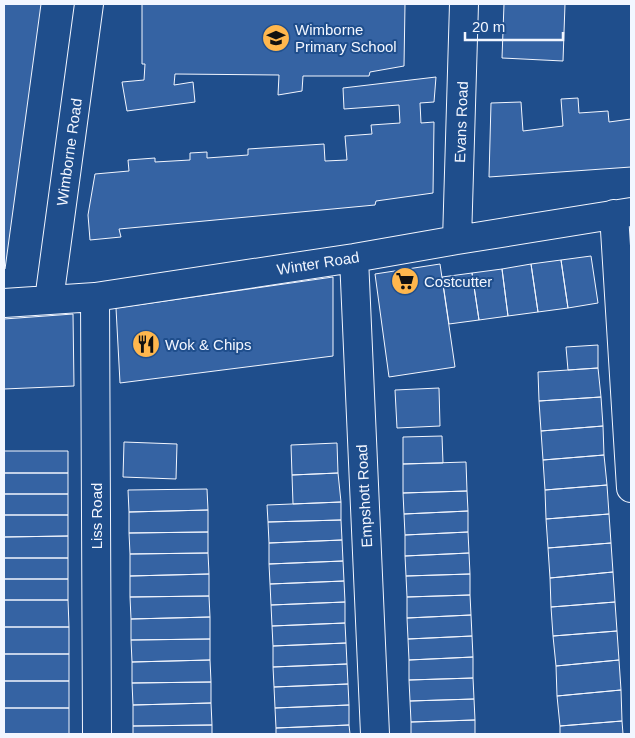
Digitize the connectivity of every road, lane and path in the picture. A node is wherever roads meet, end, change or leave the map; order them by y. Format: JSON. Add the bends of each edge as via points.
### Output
{"nodes":[{"id":1,"x":89,"y":4,"type":"edge"},
{"id":2,"x":464,"y":4,"type":"edge"},
{"id":3,"x":623,"y":213,"type":"edge"},
{"id":4,"x":457,"y":240,"type":"junction"},
{"id":5,"x":354,"y":258,"type":"junction"},
{"id":6,"x":95,"y":297,"type":"junction"},
{"id":7,"x":49,"y":300,"type":"junction"},
{"id":8,"x":4,"y":303,"type":"edge"},
{"id":9,"x":631,"y":488,"type":"edge"},
{"id":10,"x":97,"y":734,"type":"edge"},
{"id":11,"x":375,"y":734,"type":"edge"}],
"edges":[{"from":1,"to":7,"type":"street","name":"Wimborne Road"},
{"from":2,"to":4,"type":"street","name":"Evans Road"},
{"from":3,"to":4,"type":"street","name":"Winter Road"},
{"from":3,"to":9,"type":"street"},
{"from":4,"to":5,"type":"street","name":"Winter Road"},
{"from":5,"to":6,"type":"street","name":"Winter Road"},
{"from":5,"to":11,"type":"street","name":"Empshott Road"},
{"from":6,"to":7,"type":"street","name":"Winter Road"},
{"from":6,"to":10,"type":"street","name":"Liss Road"},
{"from":7,"to":8,"type":"street","name":"Winter Road"}]}
